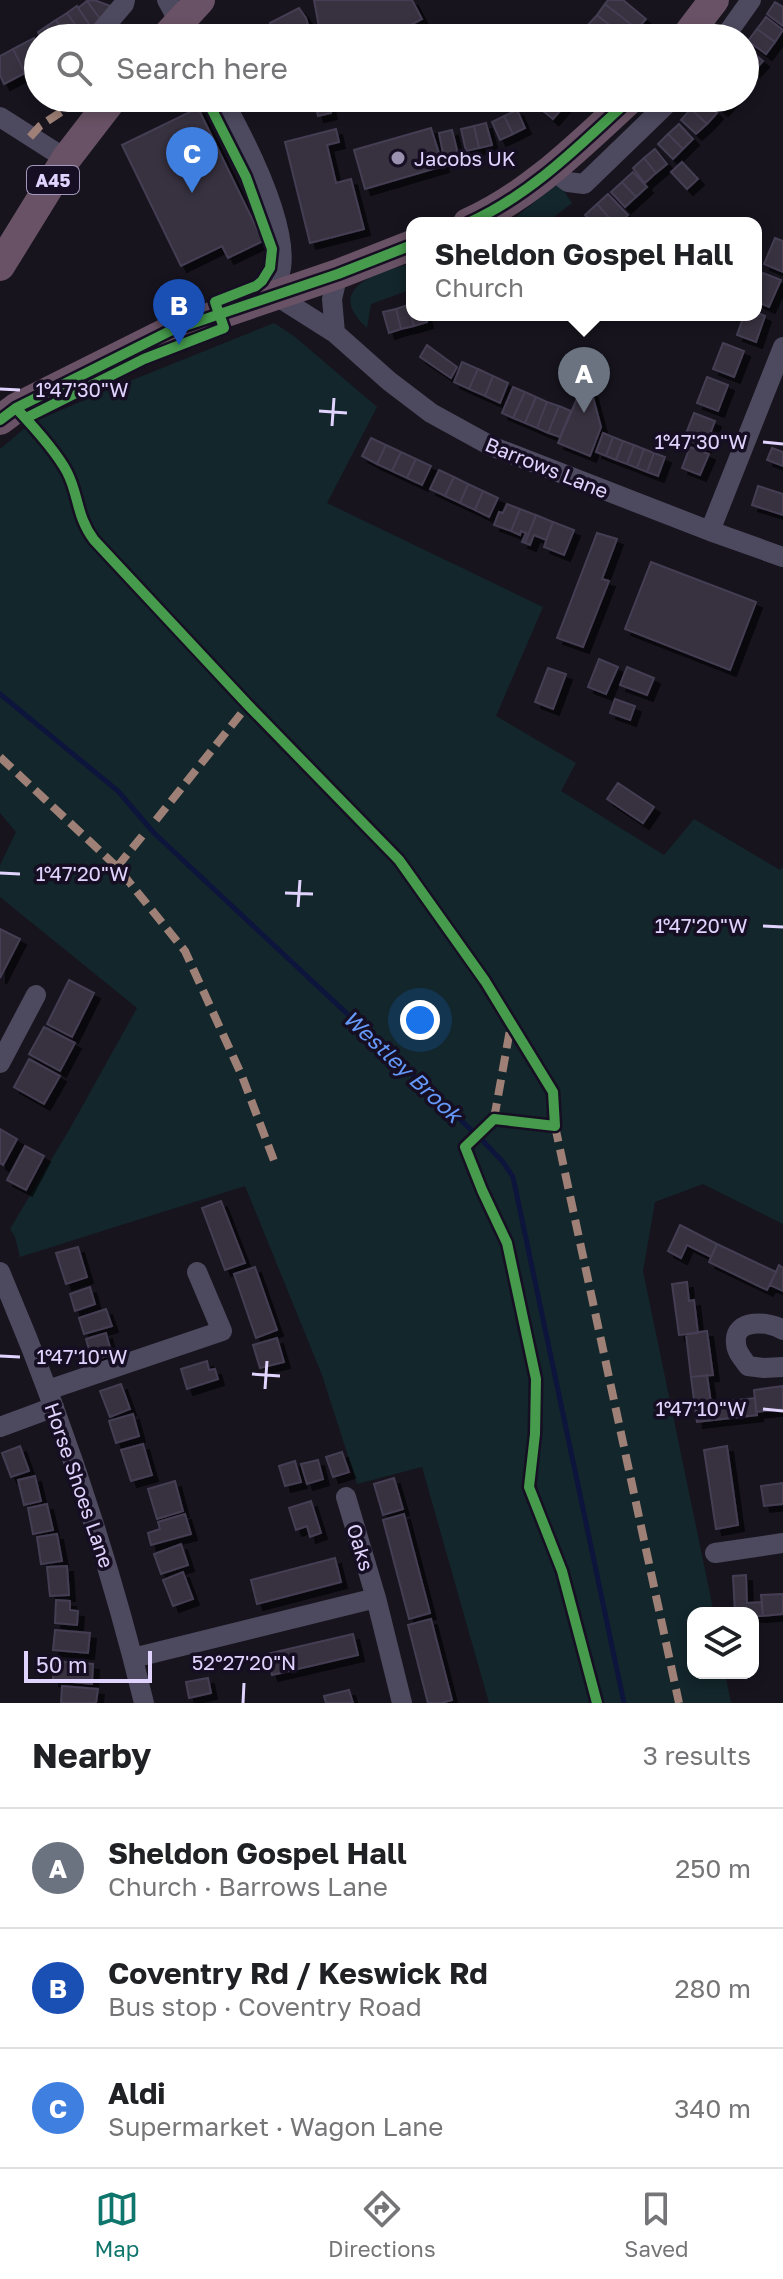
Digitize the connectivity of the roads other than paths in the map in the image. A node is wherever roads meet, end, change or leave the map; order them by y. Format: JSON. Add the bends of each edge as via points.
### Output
{"nodes":[{"id":1,"x":125,"y":0,"type":"edge"},
{"id":2,"x":200,"y":0,"type":"edge"},
{"id":3,"x":714,"y":0,"type":"edge"},
{"id":4,"x":751,"y":0,"type":"edge"},
{"id":5,"x":107,"y":24,"type":"edge"},
{"id":6,"x":176,"y":24,"type":"edge"},
{"id":7,"x":696,"y":24,"type":"edge"},
{"id":8,"x":734,"y":24,"type":"edge"},
{"id":9,"x":102,"y":112,"type":"edge"},
{"id":10,"x":230,"y":112,"type":"edge"},
{"id":11,"x":615,"y":112,"type":"edge"},
{"id":12,"x":659,"y":112,"type":"edge"},
{"id":13,"x":0,"y":117,"type":"edge"},
{"id":14,"x":66,"y":159,"type":"junction"},
{"id":15,"x":551,"y":169,"type":"junction"},
{"id":16,"x":480,"y":217,"type":"edge"},
{"id":17,"x":406,"y":247,"type":"edge"},
{"id":18,"x":0,"y":266,"type":"edge"},
{"id":19,"x":338,"y":274,"type":"junction"},
{"id":20,"x":272,"y":296,"type":"junction"},
{"id":21,"x":335,"y":333,"type":"junction"},
{"id":22,"x":783,"y":347,"type":"edge"},
{"id":23,"x":5,"y":413,"type":"edge"},
{"id":24,"x":710,"y":531,"type":"junction"},
{"id":25,"x":783,"y":557,"type":"edge"},
{"id":26,"x":36,"y":995,"type":"dead end"},
{"id":27,"x":0,"y":1063,"type":"edge"},
{"id":28,"x":0,"y":1272,"type":"edge"},
{"id":29,"x":197,"y":1272,"type":"dead end"},
{"id":30,"x":783,"y":1330,"type":"edge"},
{"id":31,"x":783,"y":1367,"type":"edge"},
{"id":32,"x":51,"y":1398,"type":"junction"},
{"id":33,"x":0,"y":1427,"type":"edge"},
{"id":34,"x":346,"y":1497,"type":"dead end"},
{"id":35,"x":783,"y":1543,"type":"edge"},
{"id":36,"x":715,"y":1553,"type":"dead end"},
{"id":37,"x":376,"y":1598,"type":"junction"},
{"id":38,"x":133,"y":1658,"type":"junction"},
{"id":39,"x":144,"y":1703,"type":"edge"},
{"id":40,"x":402,"y":1703,"type":"edge"}],
"edges":[{"from":1,"to":5,"type":"street"},
{"from":2,"to":6,"type":"highway"},
{"from":3,"to":7,"type":"highway"},
{"from":4,"to":8,"type":"street"},
{"from":9,"to":14,"type":"highway","number":"A45"},
{"from":10,"to":20,"type":"street","via":[[263,183],[281,245]]},
{"from":11,"to":15,"type":"highway"},
{"from":12,"to":15,"type":"street","via":[[584,184],[568,182]]},
{"from":13,"to":14,"type":"street"},
{"from":14,"to":18,"type":"highway","number":"A45"},
{"from":15,"to":16,"type":"highway"},
{"from":17,"to":19,"type":"highway"},
{"from":19,"to":20,"type":"highway"},
{"from":19,"to":21,"type":"street","via":[[332,299]]},
{"from":20,"to":21,"type":"street","name":"Barrows Lane"},
{"from":20,"to":23,"type":"highway","via":[[170,331]]},
{"from":21,"to":24,"type":"street","name":"Barrows Lane","via":[[431,413],[491,446]]},
{"from":22,"to":24,"type":"street"},
{"from":24,"to":25,"type":"street","name":"Barrows Lane"},
{"from":26,"to":27,"type":"street"},
{"from":28,"to":32,"type":"street","name":"Horse Shoes Lane"},
{"from":29,"to":32,"type":"street","via":[[222,1331]]},
{"from":30,"to":31,"type":"street","via":[[760,1322],[746,1325],[735,1345],[748,1366]]},
{"from":32,"to":33,"type":"street"},
{"from":32,"to":38,"type":"street","name":"Horse Shoes Lane","via":[[98,1532]]},
{"from":34,"to":37,"type":"street","name":"Oaks"},
{"from":35,"to":36,"type":"street"},
{"from":37,"to":38,"type":"street"},
{"from":37,"to":40,"type":"street","name":"Oaks"},
{"from":38,"to":39,"type":"street","name":"Horse Shoes Lane"}]}
